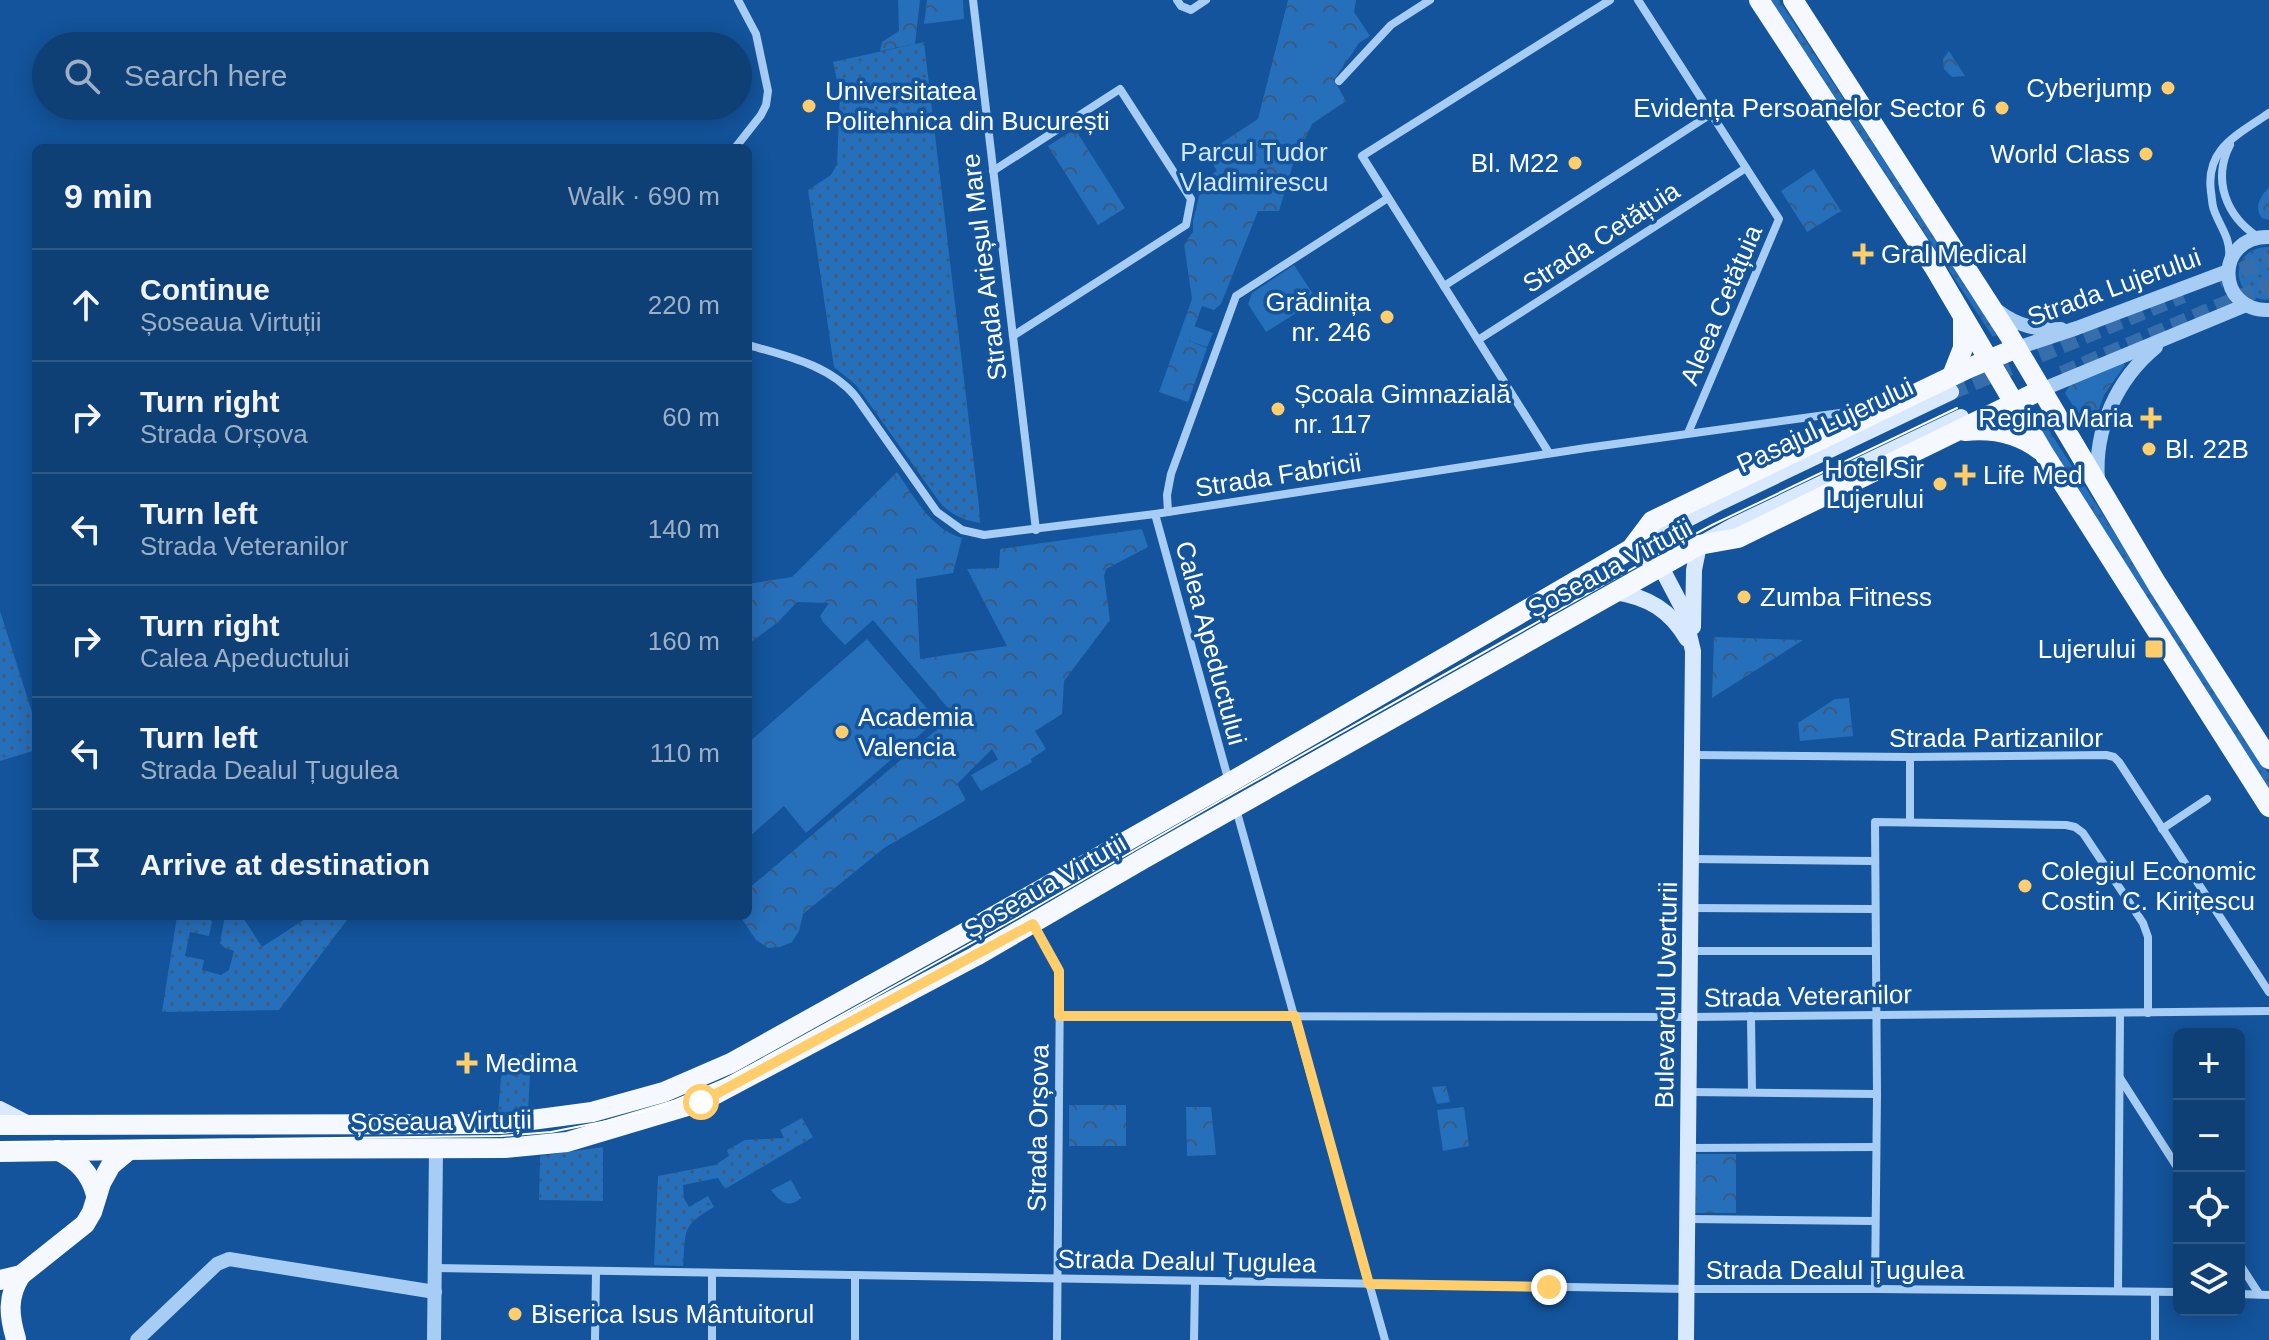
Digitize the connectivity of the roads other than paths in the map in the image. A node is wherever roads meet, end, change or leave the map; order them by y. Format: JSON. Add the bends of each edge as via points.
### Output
{"nodes":[{"id":1,"x":738,"y":0,"type":"edge"},
{"id":2,"x":973,"y":0,"type":"edge"},
{"id":3,"x":1177,"y":0,"type":"edge"},
{"id":4,"x":1206,"y":0,"type":"edge"},
{"id":5,"x":1430,"y":0,"type":"edge"},
{"id":6,"x":1610,"y":0,"type":"edge"},
{"id":7,"x":1638,"y":0,"type":"edge"},
{"id":8,"x":1759,"y":0,"type":"edge"},
{"id":9,"x":1793,"y":0,"type":"edge"},
{"id":10,"x":1339,"y":81,"type":"dead end"},
{"id":11,"x":2269,"y":113,"type":"edge"},
{"id":12,"x":1711,"y":114,"type":"junction"},
{"id":13,"x":2234,"y":137,"type":"junction"},
{"id":14,"x":738,"y":144,"type":"edge"},
{"id":15,"x":1746,"y":168,"type":"junction"},
{"id":16,"x":993,"y":171,"type":"junction"},
{"id":17,"x":1388,"y":198,"type":"junction"},
{"id":18,"x":2264,"y":237,"type":"edge"},
{"id":19,"x":2228,"y":267,"type":"junction"},
{"id":20,"x":1444,"y":286,"type":"junction"},
{"id":21,"x":1989,"y":304,"type":"junction"},
{"id":22,"x":2257,"y":308,"type":"edge"},
{"id":23,"x":1962,"y":315,"type":"junction"},
{"id":24,"x":2269,"y":319,"type":"edge"},
{"id":25,"x":2077,"y":328,"type":"junction"},
{"id":26,"x":1013,"y":336,"type":"junction"},
{"id":27,"x":2166,"y":338,"type":"junction"},
{"id":28,"x":1478,"y":340,"type":"junction"},
{"id":29,"x":752,"y":346,"type":"edge"},
{"id":30,"x":2017,"y":348,"type":"junction"},
{"id":31,"x":1988,"y":360,"type":"junction"},
{"id":32,"x":1951,"y":384,"type":"junction"},
{"id":33,"x":2041,"y":390,"type":"junction"},
{"id":34,"x":2013,"y":404,"type":"junction"},
{"id":35,"x":1890,"y":406,"type":"junction"},
{"id":36,"x":1959,"y":425,"type":"junction"},
{"id":37,"x":1688,"y":433,"type":"junction"},
{"id":38,"x":2043,"y":452,"type":"junction"},
{"id":39,"x":1549,"y":453,"type":"junction"},
{"id":40,"x":2099,"y":488,"type":"junction"},
{"id":41,"x":1168,"y":512,"type":"junction"},
{"id":42,"x":1155,"y":514,"type":"junction"},
{"id":43,"x":1036,"y":530,"type":"junction"},
{"id":44,"x":1699,"y":545,"type":"junction"},
{"id":45,"x":1631,"y":549,"type":"junction"},
{"id":46,"x":1661,"y":567,"type":"junction"},
{"id":47,"x":1615,"y":592,"type":"junction"},
{"id":48,"x":1693,"y":651,"type":"junction"},
{"id":49,"x":1692,"y":755,"type":"junction"},
{"id":50,"x":1910,"y":757,"type":"junction"},
{"id":51,"x":2269,"y":759,"type":"edge"},
{"id":52,"x":1229,"y":783,"type":"junction"},
{"id":53,"x":2207,"y":799,"type":"dead end"},
{"id":54,"x":1236,"y":807,"type":"junction"},
{"id":55,"x":2269,"y":807,"type":"edge"},
{"id":56,"x":1910,"y":822,"type":"junction"},
{"id":57,"x":2162,"y":829,"type":"junction"},
{"id":58,"x":1691,"y":859,"type":"junction"},
{"id":59,"x":1875,"y":861,"type":"junction"},
{"id":60,"x":1691,"y":908,"type":"junction"},
{"id":61,"x":1875,"y":909,"type":"junction"},
{"id":62,"x":1033,"y":924,"type":"junction"},
{"id":63,"x":1690,"y":951,"type":"junction"},
{"id":64,"x":1875,"y":951,"type":"junction"},
{"id":65,"x":2269,"y":992,"type":"edge"},
{"id":66,"x":2269,"y":1011,"type":"edge"},
{"id":67,"x":2120,"y":1013,"type":"junction"},
{"id":68,"x":2148,"y":1013,"type":"junction"},
{"id":69,"x":1876,"y":1015,"type":"junction"},
{"id":70,"x":1059,"y":1016,"type":"junction"},
{"id":71,"x":1295,"y":1016,"type":"junction"},
{"id":72,"x":1751,"y":1016,"type":"junction"},
{"id":73,"x":1690,"y":1017,"type":"junction"},
{"id":74,"x":2120,"y":1078,"type":"junction"},
{"id":75,"x":1689,"y":1092,"type":"junction"},
{"id":76,"x":1752,"y":1092,"type":"junction"},
{"id":77,"x":1877,"y":1094,"type":"junction"},
{"id":78,"x":0,"y":1109,"type":"edge"},
{"id":79,"x":0,"y":1125,"type":"edge"},
{"id":80,"x":31,"y":1125,"type":"junction"},
{"id":81,"x":1876,"y":1147,"type":"junction"},
{"id":82,"x":1688,"y":1148,"type":"junction"},
{"id":83,"x":436,"y":1149,"type":"junction"},
{"id":84,"x":57,"y":1150,"type":"junction"},
{"id":85,"x":129,"y":1150,"type":"junction"},
{"id":86,"x":0,"y":1152,"type":"edge"},
{"id":87,"x":2173,"y":1161,"type":"edge"},
{"id":88,"x":96,"y":1195,"type":"junction"},
{"id":89,"x":1688,"y":1219,"type":"junction"},
{"id":90,"x":1875,"y":1221,"type":"junction"},
{"id":91,"x":435,"y":1268,"type":"junction"},
{"id":92,"x":2245,"y":1270,"type":"edge"},
{"id":93,"x":596,"y":1271,"type":"junction"},
{"id":94,"x":712,"y":1273,"type":"junction"},
{"id":95,"x":21,"y":1275,"type":"junction"},
{"id":96,"x":855,"y":1275,"type":"junction"},
{"id":97,"x":1056,"y":1279,"type":"junction"},
{"id":98,"x":0,"y":1280,"type":"edge"},
{"id":99,"x":1195,"y":1281,"type":"junction"},
{"id":100,"x":1369,"y":1284,"type":"junction"},
{"id":101,"x":1687,"y":1289,"type":"junction"},
{"id":102,"x":1875,"y":1289,"type":"junction"},
{"id":103,"x":2118,"y":1291,"type":"junction"},
{"id":104,"x":435,"y":1292,"type":"junction"},
{"id":105,"x":2155,"y":1292,"type":"junction"},
{"id":106,"x":2173,"y":1292,"type":"edge"},
{"id":107,"x":2264,"y":1294,"type":"edge"},
{"id":108,"x":0,"y":1318,"type":"edge"},
{"id":109,"x":16,"y":1339,"type":"edge"},
{"id":110,"x":137,"y":1340,"type":"edge"},
{"id":111,"x":434,"y":1340,"type":"edge"},
{"id":112,"x":595,"y":1340,"type":"edge"},
{"id":113,"x":712,"y":1340,"type":"edge"},
{"id":114,"x":855,"y":1340,"type":"edge"},
{"id":115,"x":1057,"y":1340,"type":"edge"},
{"id":116,"x":1194,"y":1340,"type":"edge"},
{"id":117,"x":1385,"y":1340,"type":"edge"},
{"id":118,"x":1686,"y":1340,"type":"edge"},
{"id":119,"x":2155,"y":1340,"type":"edge"}],
"edges":[{"from":1,"to":14,"type":"street","via":[[756,34],[768,91],[761,115]]},
{"from":2,"to":16,"type":"street","name":"Strada Arieșul Mare"},
{"from":3,"to":4,"type":"street","via":[[1191,10]]},
{"from":5,"to":10,"type":"street","via":[[1391,25]]},
{"from":6,"to":17,"type":"street","via":[[1362,156]]},
{"from":7,"to":12,"type":"street","name":"Aleea Cetățuia"},
{"from":8,"to":23,"type":"main road"},
{"from":9,"to":21,"type":"main road"},
{"from":11,"to":13,"type":"street"},
{"from":12,"to":15,"type":"street","name":"Aleea Cetățuia"},
{"from":12,"to":20,"type":"street"},
{"from":13,"to":18,"type":"street","via":[[2225,156],[2222,188],[2241,225]]},
{"from":13,"to":19,"type":"street","via":[[2215,157],[2210,173],[2213,210],[2229,242]]},
{"from":15,"to":28,"type":"street","name":"Strada Cetățuia"},
{"from":15,"to":37,"type":"street","name":"Aleea Cetățuia","via":[[1779,219]]},
{"from":16,"to":26,"type":"street","name":"Strada Arieșul Mare"},
{"from":16,"to":26,"type":"street","via":[[1120,89],[1191,199],[1186,225]]},
{"from":17,"to":20,"type":"street"},
{"from":17,"to":41,"type":"street","via":[[1236,296],[1171,474]]},
{"from":18,"to":19,"type":"street","via":[[2243,243]]},
{"from":19,"to":22,"type":"street","via":[[2232,290]]},
{"from":19,"to":25,"type":"street","name":"Strada Lujerului"},
{"from":20,"to":28,"type":"street"},
{"from":21,"to":25,"type":"street","via":[[2022,325]]},
{"from":21,"to":30,"type":"main road"},
{"from":22,"to":24,"type":"street"},
{"from":22,"to":27,"type":"street"},
{"from":23,"to":31,"type":"main road"},
{"from":23,"to":32,"type":"main road","via":[[1963,348]]},
{"from":25,"to":30,"type":"street","name":"Strada Lujerului"},
{"from":26,"to":43,"type":"street","name":"Strada Arieșul Mare"},
{"from":27,"to":33,"type":"street"},
{"from":27,"to":40,"type":"street","via":[[2132,371],[2109,411],[2099,440]]},
{"from":28,"to":39,"type":"street"},
{"from":29,"to":43,"type":"street","name":"Strada Fabricii","via":[[808,363],[844,384],[953,526],[984,535]]},
{"from":30,"to":31,"type":"main road","name":"Șoseaua Virtuții"},
{"from":30,"to":33,"type":"main road"},
{"from":31,"to":32,"type":"main road","name":"Șoseaua Virtuții"},
{"from":31,"to":34,"type":"main road"},
{"from":32,"to":35,"type":"main road","name":"Șoseaua Virtuții"},
{"from":32,"to":45,"type":"main road","name":"Pasajul Lujerului"},
{"from":33,"to":34,"type":"main road","name":"Șoseaua Virtuții"},
{"from":33,"to":40,"type":"main road"},
{"from":34,"to":36,"type":"main road","name":"Șoseaua Virtuții"},
{"from":34,"to":38,"type":"main road"},
{"from":35,"to":37,"type":"street","name":"Strada Fabricii"},
{"from":35,"to":45,"type":"main road","name":"Șoseaua Virtuții","via":[[1652,521]]},
{"from":36,"to":38,"type":"main road","via":[[2026,440]]},
{"from":36,"to":44,"type":"main road","name":"Pasajul Lujerului"},
{"from":36,"to":44,"type":"main road","name":"Șoseaua Virtuții","via":[[1738,538]]},
{"from":37,"to":39,"type":"street","name":"Strada Fabricii"},
{"from":38,"to":55,"type":"main road"},
{"from":39,"to":41,"type":"street","name":"Strada Fabricii"},
{"from":40,"to":51,"type":"main road"},
{"from":41,"to":42,"type":"street","name":"Strada Fabricii"},
{"from":42,"to":43,"type":"street","name":"Strada Fabricii"},
{"from":42,"to":52,"type":"street","name":"Calea Apeductului"},
{"from":44,"to":46,"type":"main road","name":"Șoseaua Virtuții"},
{"from":44,"to":48,"type":"main road"},
{"from":45,"to":46,"type":"main road"},
{"from":45,"to":52,"type":"main road","name":"Șoseaua Virtuții"},
{"from":46,"to":47,"type":"main road","name":"Șoseaua Virtuții"},
{"from":46,"to":48,"type":"main road","name":"Bulevardul Uverturii","via":[[1683,609]]},
{"from":47,"to":48,"type":"main road","via":[[1660,607]]},
{"from":47,"to":54,"type":"main road","name":"Șoseaua Virtuții"},
{"from":48,"to":49,"type":"main road","name":"Bulevardul Uverturii"},
{"from":49,"to":50,"type":"street","name":"Strada Partizanilor"},
{"from":49,"to":58,"type":"main road","name":"Bulevardul Uverturii"},
{"from":50,"to":56,"type":"street"},
{"from":50,"to":57,"type":"street","name":"Strada Partizanilor","via":[[2114,757]]},
{"from":52,"to":80,"type":"main road","name":"Șoseaua Virtuții","via":[[731,1063],[631,1103],[501,1124]]},
{"from":53,"to":57,"type":"street"},
{"from":54,"to":62,"type":"main road","name":"Șoseaua Virtuții"},
{"from":54,"to":71,"type":"street"},
{"from":56,"to":59,"type":"street","via":[[1875,822]]},
{"from":56,"to":68,"type":"street","via":[[2066,825],[2083,833],[2143,923],[2148,937]]},
{"from":57,"to":65,"type":"street","name":"Strada Partizanilor"},
{"from":58,"to":59,"type":"street"},
{"from":58,"to":60,"type":"main road","name":"Bulevardul Uverturii"},
{"from":59,"to":61,"type":"street"},
{"from":60,"to":61,"type":"street"},
{"from":60,"to":63,"type":"main road","name":"Bulevardul Uverturii"},
{"from":61,"to":64,"type":"street"},
{"from":62,"to":70,"type":"street","name":"Strada Orșova","via":[[1059,971]]},
{"from":62,"to":83,"type":"main road","name":"Șoseaua Virtuții","via":[[701,1102],[567,1142]]},
{"from":63,"to":64,"type":"street"},
{"from":63,"to":73,"type":"main road","name":"Bulevardul Uverturii"},
{"from":64,"to":69,"type":"street"},
{"from":66,"to":68,"type":"street","name":"Strada Veteranilor"},
{"from":67,"to":68,"type":"street","name":"Strada Veteranilor"},
{"from":67,"to":69,"type":"street","name":"Strada Veteranilor"},
{"from":67,"to":74,"type":"street"},
{"from":69,"to":72,"type":"street","name":"Strada Veteranilor"},
{"from":69,"to":77,"type":"street"},
{"from":70,"to":71,"type":"street","name":"Strada Veteranilor"},
{"from":70,"to":97,"type":"street","name":"Strada Orșova"},
{"from":71,"to":73,"type":"street","name":"Strada Veteranilor"},
{"from":71,"to":100,"type":"street"},
{"from":72,"to":73,"type":"street","name":"Strada Veteranilor"},
{"from":72,"to":76,"type":"street"},
{"from":73,"to":75,"type":"main road","name":"Bulevardul Uverturii"},
{"from":74,"to":87,"type":"street"},
{"from":74,"to":103,"type":"street"},
{"from":75,"to":76,"type":"street"},
{"from":75,"to":82,"type":"main road","name":"Bulevardul Uverturii"},
{"from":76,"to":77,"type":"street"},
{"from":77,"to":81,"type":"street"},
{"from":78,"to":80,"type":"main road"},
{"from":79,"to":80,"type":"main road","name":"Șoseaua Virtuții"},
{"from":81,"to":82,"type":"street"},
{"from":81,"to":90,"type":"street"},
{"from":82,"to":89,"type":"main road","name":"Bulevardul Uverturii"},
{"from":83,"to":85,"type":"main road","name":"Șoseaua Virtuții"},
{"from":83,"to":91,"type":"street"},
{"from":84,"to":85,"type":"main road","name":"Șoseaua Virtuții"},
{"from":84,"to":86,"type":"main road","name":"Șoseaua Virtuții"},
{"from":84,"to":88,"type":"main road","via":[[89,1175]]},
{"from":85,"to":88,"type":"main road","via":[[111,1165]]},
{"from":88,"to":95,"type":"main road","via":[[85,1224]]},
{"from":89,"to":90,"type":"street"},
{"from":89,"to":101,"type":"main road","name":"Bulevardul Uverturii"},
{"from":90,"to":102,"type":"street"},
{"from":91,"to":93,"type":"street","name":"Strada Dealul Țugulea"},
{"from":91,"to":104,"type":"street"},
{"from":92,"to":107,"type":"street"},
{"from":93,"to":94,"type":"street","name":"Strada Dealul Țugulea"},
{"from":93,"to":112,"type":"street"},
{"from":94,"to":96,"type":"street","name":"Strada Dealul Țugulea"},
{"from":94,"to":113,"type":"street"},
{"from":95,"to":98,"type":"main road"},
{"from":95,"to":109,"type":"main road","via":[[10,1301]]},
{"from":96,"to":97,"type":"street","name":"Strada Dealul Țugulea"},
{"from":96,"to":114,"type":"street"},
{"from":97,"to":99,"type":"street","name":"Strada Dealul Țugulea"},
{"from":97,"to":115,"type":"street","name":"Strada Orșova"},
{"from":99,"to":100,"type":"street","name":"Strada Dealul Țugulea"},
{"from":99,"to":116,"type":"street"},
{"from":100,"to":101,"type":"street","name":"Strada Dealul Țugulea"},
{"from":100,"to":117,"type":"street"},
{"from":101,"to":102,"type":"street","name":"Strada Dealul Țugulea"},
{"from":101,"to":118,"type":"main road","name":"Bulevardul Uverturii"},
{"from":102,"to":103,"type":"street","name":"Strada Dealul Țugulea"},
{"from":103,"to":105,"type":"street","name":"Strada Dealul Țugulea"},
{"from":104,"to":110,"type":"street","via":[[229,1259],[217,1264]]},
{"from":104,"to":111,"type":"street"},
{"from":105,"to":106,"type":"street","name":"Strada Dealul Țugulea"},
{"from":105,"to":119,"type":"street"},
{"from":108,"to":109,"type":"main road"}]}
